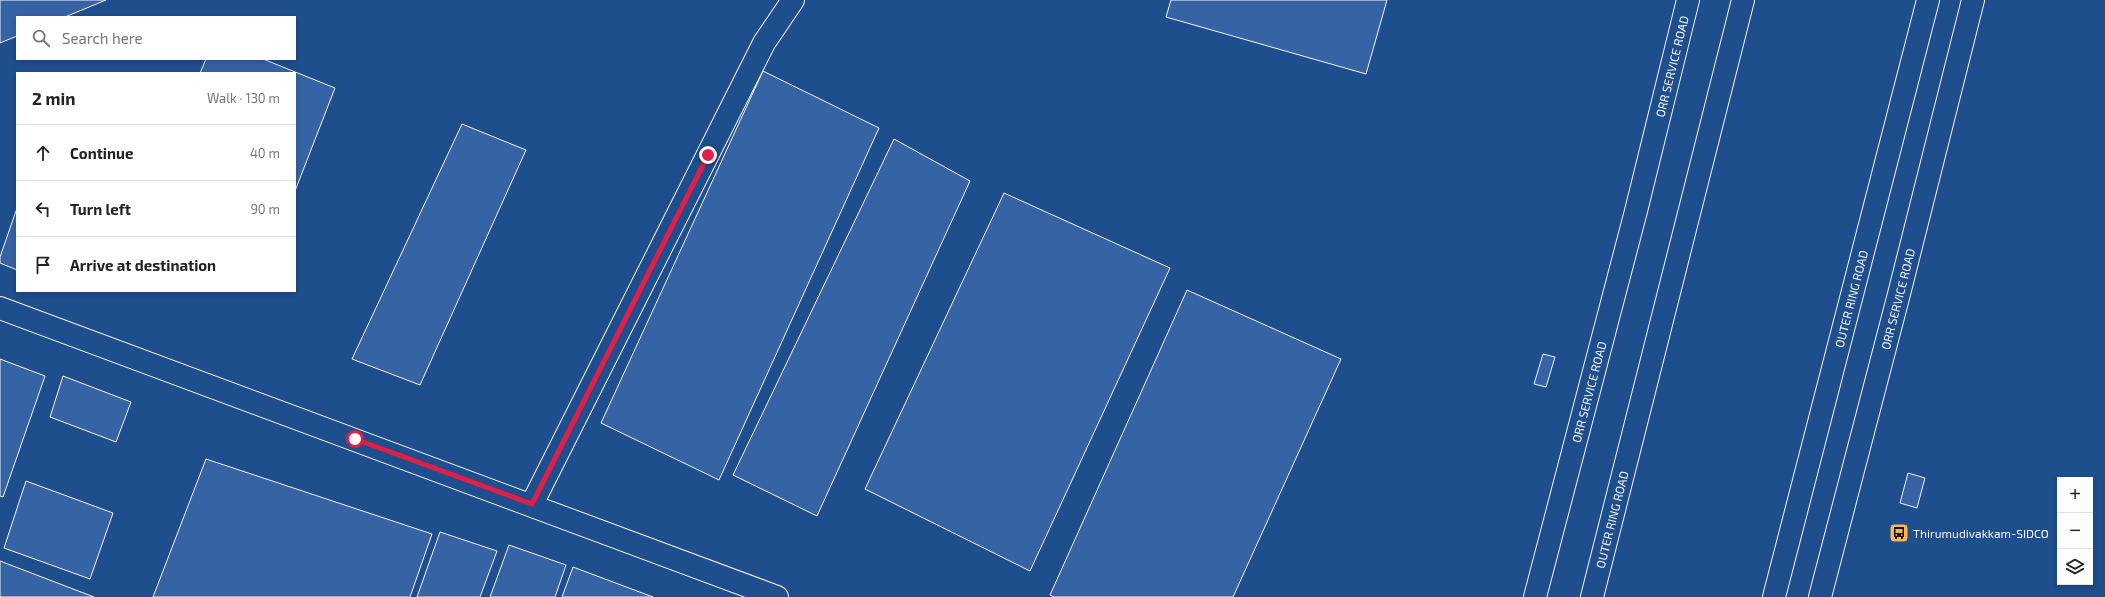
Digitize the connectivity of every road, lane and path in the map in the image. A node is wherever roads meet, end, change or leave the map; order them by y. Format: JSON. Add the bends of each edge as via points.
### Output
{"nodes":[{"id":1,"x":794,"y":0,"type":"edge"},
{"id":2,"x":1688,"y":0,"type":"edge"},
{"id":3,"x":1743,"y":0,"type":"edge"},
{"id":4,"x":1928,"y":0,"type":"edge"},
{"id":5,"x":1973,"y":0,"type":"edge"},
{"id":6,"x":0,"y":308,"type":"edge"},
{"id":7,"x":532,"y":504,"type":"junction"},
{"id":8,"x":777,"y":597,"type":"edge"},
{"id":9,"x":1535,"y":597,"type":"edge"},
{"id":10,"x":1592,"y":597,"type":"edge"},
{"id":11,"x":1774,"y":597,"type":"edge"},
{"id":12,"x":1820,"y":597,"type":"edge"}],
"edges":[{"from":1,"to":7,"type":"main road","via":[[764,43]]},
{"from":2,"to":9,"type":"main road","name":"ORR SERVICE ROAD","via":[[1638,204]]},
{"from":3,"to":10,"type":"main road","name":"OUTER RING ROAD"},
{"from":4,"to":11,"type":"main road","name":"OUTER RING ROAD"},
{"from":5,"to":12,"type":"main road","name":"ORR SERVICE ROAD"},
{"from":6,"to":7,"type":"main road"},
{"from":7,"to":8,"type":"main road"}]}
